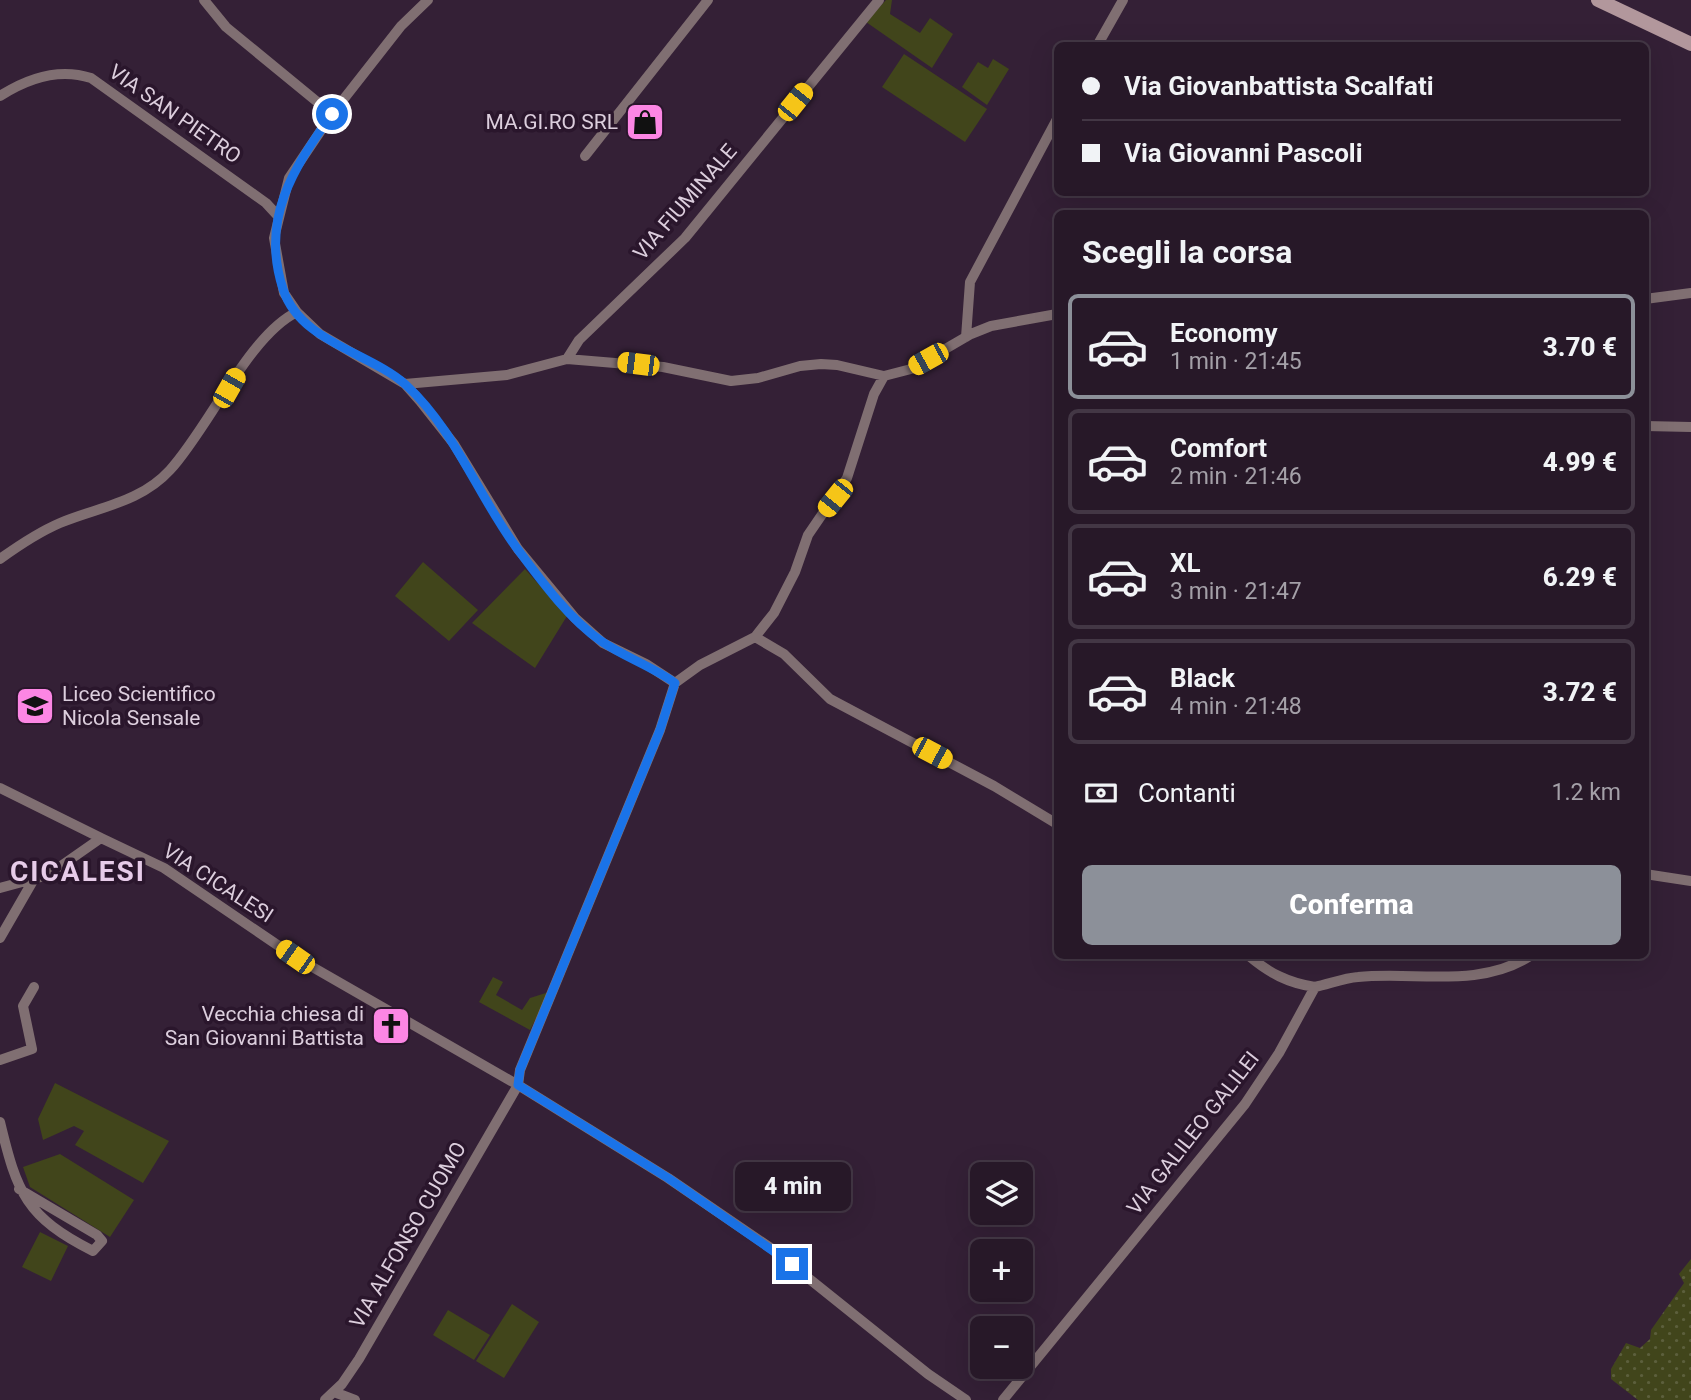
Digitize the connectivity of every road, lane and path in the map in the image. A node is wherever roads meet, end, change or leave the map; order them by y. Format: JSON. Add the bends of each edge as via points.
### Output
{"nodes":[{"id":1,"x":204,"y":0,"type":"edge"},
{"id":2,"x":428,"y":0,"type":"edge"},
{"id":3,"x":708,"y":0,"type":"edge"},
{"id":4,"x":879,"y":0,"type":"edge"},
{"id":5,"x":1123,"y":0,"type":"edge"},
{"id":6,"x":1598,"y":0,"type":"edge"},
{"id":7,"x":1099,"y":42,"type":"edge"},
{"id":8,"x":1691,"y":44,"type":"edge"},
{"id":9,"x":0,"y":96,"type":"edge"},
{"id":10,"x":332,"y":114,"type":"junction"},
{"id":11,"x":1054,"y":125,"type":"edge"},
{"id":12,"x":585,"y":156,"type":"dead end"},
{"id":13,"x":278,"y":216,"type":"junction"},
{"id":14,"x":1691,"y":293,"type":"edge"},
{"id":15,"x":1649,"y":298,"type":"edge"},
{"id":16,"x":296,"y":312,"type":"junction"},
{"id":17,"x":1054,"y":315,"type":"edge"},
{"id":18,"x":965,"y":337,"type":"junction"},
{"id":19,"x":566,"y":359,"type":"junction"},
{"id":20,"x":884,"y":376,"type":"junction"},
{"id":21,"x":405,"y":384,"type":"junction"},
{"id":22,"x":1649,"y":426,"type":"edge"},
{"id":23,"x":1691,"y":427,"type":"edge"},
{"id":24,"x":0,"y":559,"type":"edge"},
{"id":25,"x":755,"y":637,"type":"junction"},
{"id":26,"x":675,"y":683,"type":"junction"},
{"id":27,"x":0,"y":788,"type":"edge"},
{"id":28,"x":1054,"y":822,"type":"edge"},
{"id":29,"x":101,"y":838,"type":"junction"},
{"id":30,"x":1649,"y":875,"type":"edge"},
{"id":31,"x":34,"y":879,"type":"junction"},
{"id":32,"x":1691,"y":881,"type":"edge"},
{"id":33,"x":0,"y":888,"type":"edge"},
{"id":34,"x":0,"y":937,"type":"edge"},
{"id":35,"x":1253,"y":959,"type":"edge"},
{"id":36,"x":1525,"y":959,"type":"edge"},
{"id":37,"x":34,"y":987,"type":"dead end"},
{"id":38,"x":1315,"y":987,"type":"junction"},
{"id":39,"x":0,"y":1060,"type":"edge"},
{"id":40,"x":518,"y":1085,"type":"junction"},
{"id":41,"x":0,"y":1122,"type":"edge"},
{"id":42,"x":19,"y":1189,"type":"junction"},
{"id":43,"x":334,"y":1392,"type":"junction"},
{"id":44,"x":325,"y":1400,"type":"edge"},
{"id":45,"x":355,"y":1400,"type":"edge"},
{"id":46,"x":966,"y":1400,"type":"edge"},
{"id":47,"x":1003,"y":1400,"type":"edge"}],
"edges":[{"from":1,"to":10,"type":"street","via":[[226,27]]},
{"from":2,"to":10,"type":"street","via":[[401,26]]},
{"from":3,"to":12,"type":"street"},
{"from":4,"to":19,"type":"street","name":"VIA FIUMINALE","via":[[685,238],[579,340]]},
{"from":5,"to":7,"type":"street"},
{"from":6,"to":8,"type":"street"},
{"from":9,"to":13,"type":"street","name":"VIA SAN PIETRO","via":[[53,75],[73,72],[91,78],[267,203]]},
{"from":10,"to":13,"type":"street","via":[[289,178]]},
{"from":11,"to":18,"type":"street","via":[[970,282]]},
{"from":13,"to":16,"type":"street","via":[[274,239],[278,272]]},
{"from":14,"to":15,"type":"street"},
{"from":16,"to":21,"type":"street","via":[[335,344]]},
{"from":16,"to":24,"type":"street","via":[[254,352],[170,471],[148,490],[60,523]]},
{"from":17,"to":18,"type":"street","via":[[991,326]]},
{"from":18,"to":20,"type":"street","via":[[911,369]]},
{"from":19,"to":20,"type":"street","via":[[663,367],[731,381],[821,364]]},
{"from":19,"to":21,"type":"street","via":[[507,375]]},
{"from":20,"to":25,"type":"street","via":[[847,478],[808,535],[783,600]]},
{"from":21,"to":26,"type":"street","via":[[454,444],[512,541],[575,618],[603,643]]},
{"from":22,"to":23,"type":"street"},
{"from":25,"to":26,"type":"street","via":[[699,665]]},
{"from":25,"to":28,"type":"street","via":[[785,654],[830,699]]},
{"from":26,"to":40,"type":"street","name":"VIA ALFONSO CUOMO","via":[[660,730],[520,1070]]},
{"from":27,"to":29,"type":"street","name":"VIA CICALESI"},
{"from":29,"to":31,"type":"street","via":[[60,868]]},
{"from":29,"to":40,"type":"street","name":"VIA CICALESI","via":[[164,869],[295,957]]},
{"from":30,"to":32,"type":"street"},
{"from":31,"to":33,"type":"street"},
{"from":31,"to":34,"type":"street"},
{"from":35,"to":38,"type":"street","via":[[1295,984]]},
{"from":36,"to":38,"type":"street","via":[[1511,967],[1457,977],[1357,977]]},
{"from":37,"to":39,"type":"street","via":[[23,1006],[32,1049]]},
{"from":38,"to":47,"type":"street","name":"VIA GALILEO GALILEI","via":[[1245,1104]]},
{"from":40,"to":43,"type":"street","name":"VIA ALFONSO CUOMO","via":[[359,1359]]},
{"from":40,"to":46,"type":"street","name":"VIA CICALESI","via":[[772,1249]]},
{"from":41,"to":42,"type":"street"},
{"from":42,"to":42,"type":"street","via":[[97,1235],[100,1247],[93,1251],[54,1229],[35,1214]]},
{"from":43,"to":44,"type":"street","name":"VIA ALFONSO CUOMO"},
{"from":43,"to":45,"type":"street"}]}
